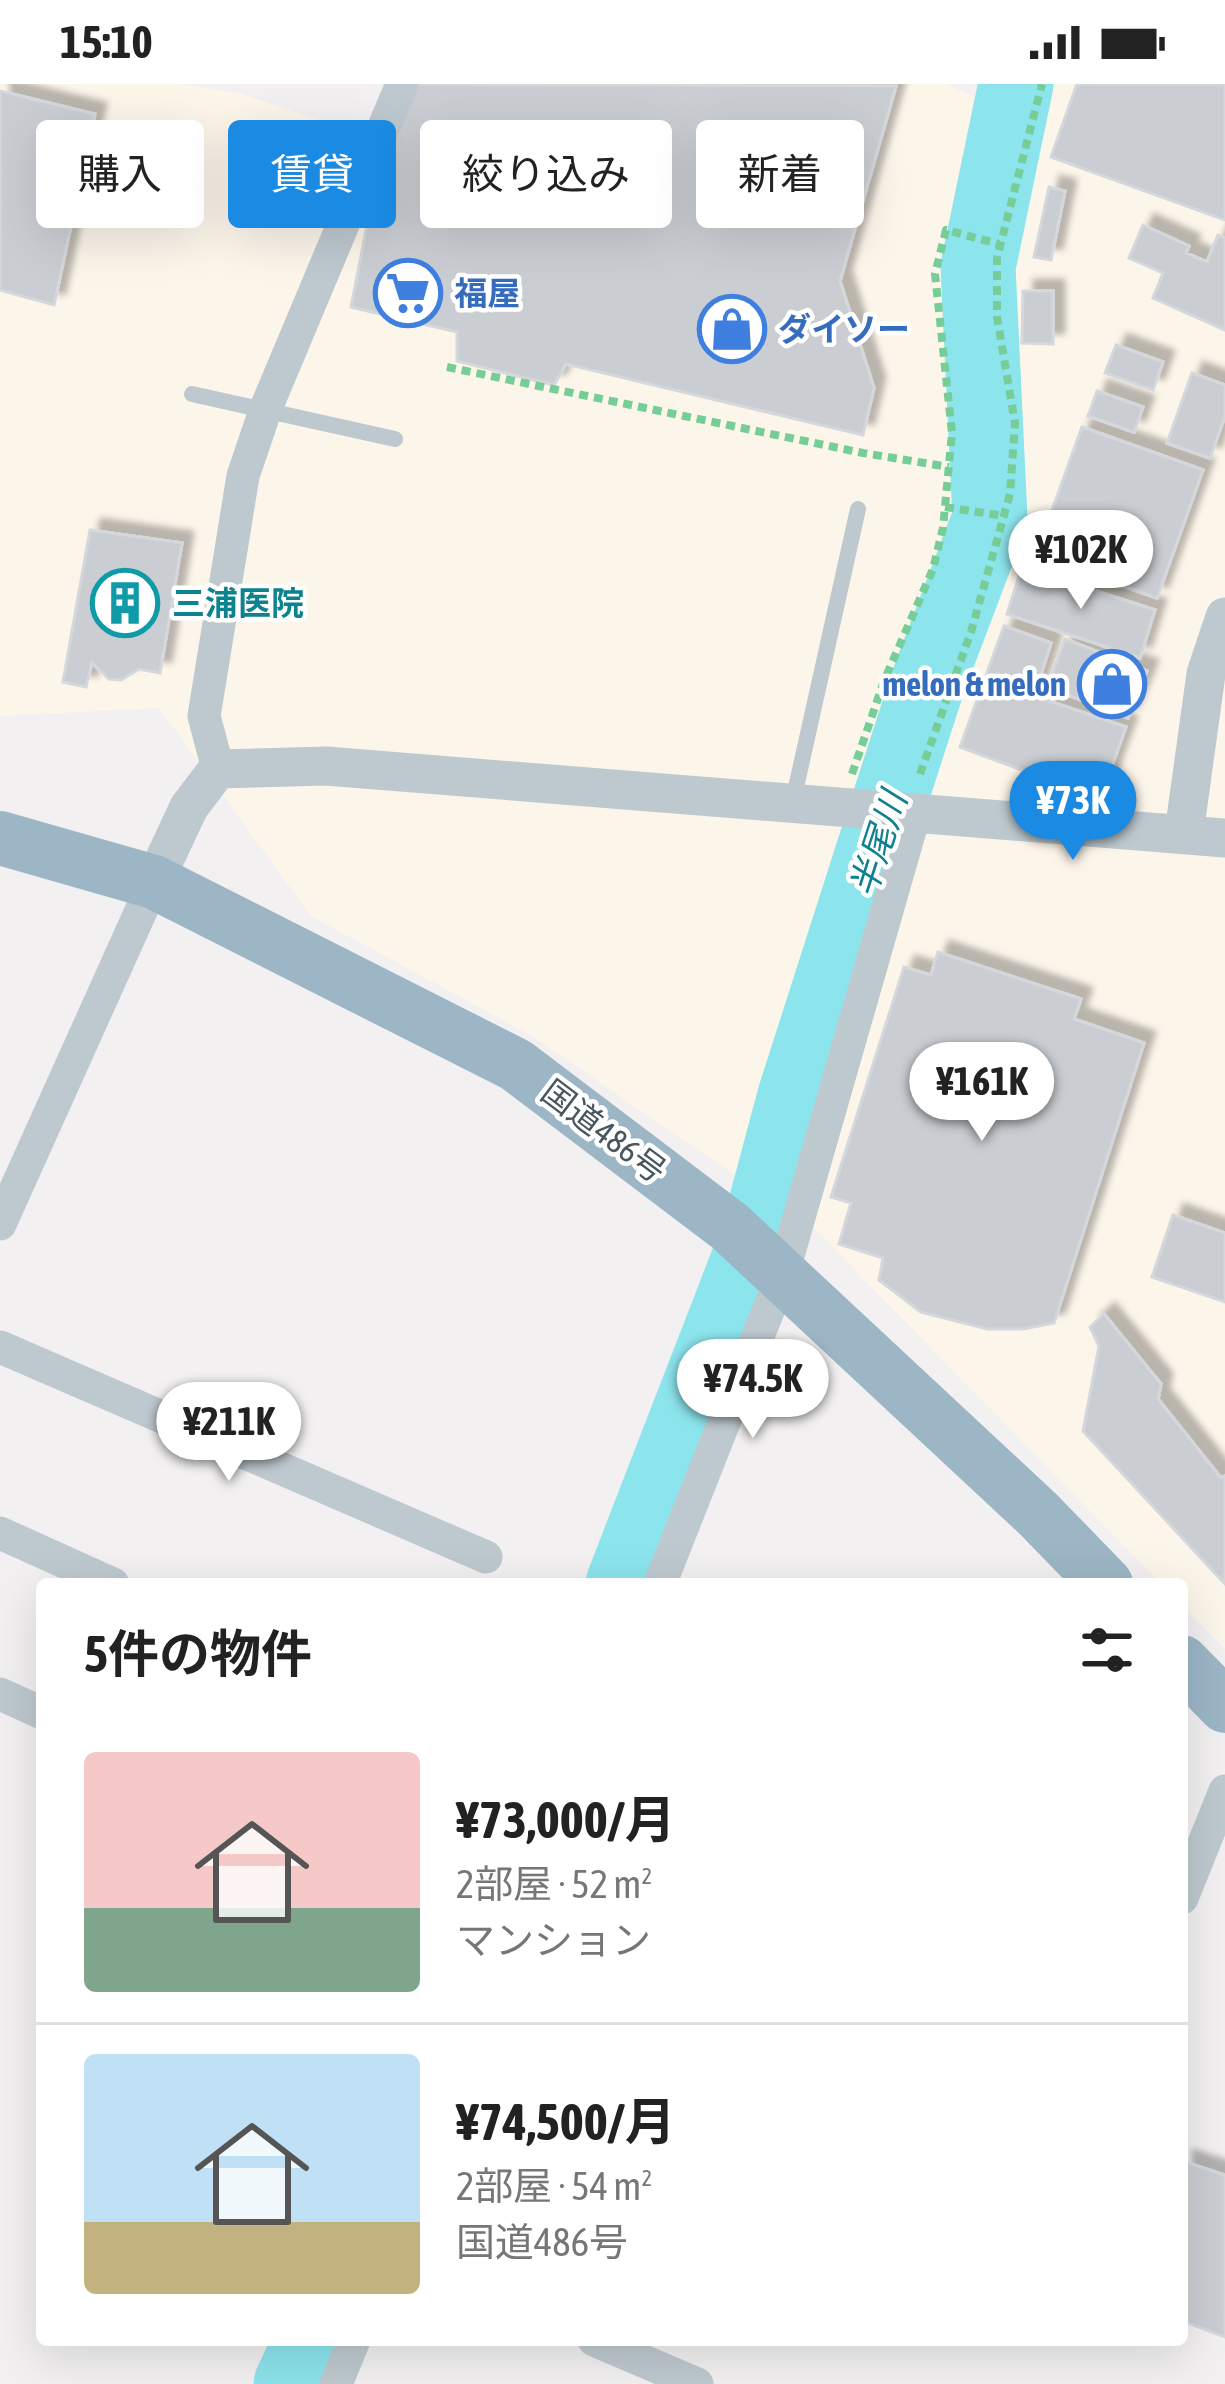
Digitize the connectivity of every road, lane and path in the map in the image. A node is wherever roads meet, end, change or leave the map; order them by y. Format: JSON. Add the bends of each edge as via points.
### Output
{"nodes":[{"id":1,"x":402,"y":84,"type":"edge"},
{"id":2,"x":1042,"y":84,"type":"edge"},
{"id":3,"x":997,"y":243,"type":"junction"},
{"id":4,"x":447,"y":367,"type":"dead end"},
{"id":5,"x":192,"y":394,"type":"dead end"},
{"id":6,"x":266,"y":408,"type":"junction"},
{"id":7,"x":395,"y":439,"type":"dead end"},
{"id":8,"x":949,"y":466,"type":"junction"},
{"id":9,"x":947,"y":507,"type":"junction"},
{"id":10,"x":858,"y":509,"type":"dead end"},
{"id":11,"x":1002,"y":515,"type":"junction"},
{"id":12,"x":1225,"y":616,"type":"edge"},
{"id":13,"x":218,"y":770,"type":"junction"},
{"id":14,"x":824,"y":794,"type":"junction"},
{"id":15,"x":916,"y":798,"type":"junction"},
{"id":16,"x":1184,"y":833,"type":"junction"},
{"id":17,"x":0,"y":838,"type":"edge"},
{"id":18,"x":1225,"y":838,"type":"edge"},
{"id":19,"x":154,"y":882,"type":"junction"},
{"id":20,"x":0,"y":1224,"type":"edge"},
{"id":21,"x":783,"y":1273,"type":"junction"},
{"id":22,"x":0,"y":1347,"type":"edge"},
{"id":23,"x":0,"y":1533,"type":"edge"},
{"id":24,"x":486,"y":1557,"type":"dead end"},
{"id":25,"x":100,"y":1578,"type":"edge"},
{"id":26,"x":662,"y":1578,"type":"edge"},
{"id":27,"x":1100,"y":1578,"type":"edge"},
{"id":28,"x":1188,"y":1668,"type":"edge"},
{"id":29,"x":0,"y":1694,"type":"edge"},
{"id":30,"x":1225,"y":1706,"type":"edge"},
{"id":31,"x":36,"y":1710,"type":"edge"},
{"id":32,"x":1225,"y":1791,"type":"edge"},
{"id":33,"x":1188,"y":1883,"type":"edge"},
{"id":34,"x":352,"y":2346,"type":"edge"},
{"id":35,"x":612,"y":2346,"type":"edge"},
{"id":36,"x":664,"y":2364,"type":"edge"},
{"id":37,"x":336,"y":2384,"type":"edge"},
{"id":38,"x":697,"y":2384,"type":"edge"}],
"edges":[{"from":1,"to":6,"type":"street"},
{"from":2,"to":3,"type":"path"},
{"from":3,"to":8,"type":"path","via":[[946,230],[934,274]]},
{"from":3,"to":11,"type":"path","via":[[997,317],[1015,423]]},
{"from":4,"to":8,"type":"path"},
{"from":5,"to":6,"type":"lane"},
{"from":6,"to":7,"type":"lane"},
{"from":6,"to":13,"type":"street","via":[[243,476],[204,716]]},
{"from":8,"to":9,"type":"path"},
{"from":9,"to":11,"type":"path"},
{"from":9,"to":14,"type":"path","via":[[933,569]]},
{"from":10,"to":14,"type":"lane"},
{"from":11,"to":15,"type":"path"},
{"from":12,"to":16,"type":"street","via":[[1206,674]]},
{"from":13,"to":14,"type":"street","via":[[326,766]]},
{"from":13,"to":19,"type":"street","via":[[188,808]]},
{"from":14,"to":15,"type":"street"},
{"from":15,"to":16,"type":"street","via":[[968,817]]},
{"from":15,"to":21,"type":"street"},
{"from":16,"to":18,"type":"street"},
{"from":17,"to":19,"type":"highway","name":"国道486号"},
{"from":19,"to":20,"type":"street"},
{"from":19,"to":21,"type":"highway","name":"国道486号","via":[[516,1065]]},
{"from":21,"to":26,"type":"street"},
{"from":21,"to":27,"type":"highway","name":"国道486号"},
{"from":22,"to":24,"type":"street"},
{"from":23,"to":25,"type":"street"},
{"from":28,"to":30,"type":"highway"},
{"from":29,"to":31,"type":"street"},
{"from":32,"to":33,"type":"street"},
{"from":34,"to":37,"type":"street"},
{"from":35,"to":36,"type":"street"},
{"from":36,"to":38,"type":"street"}]}
